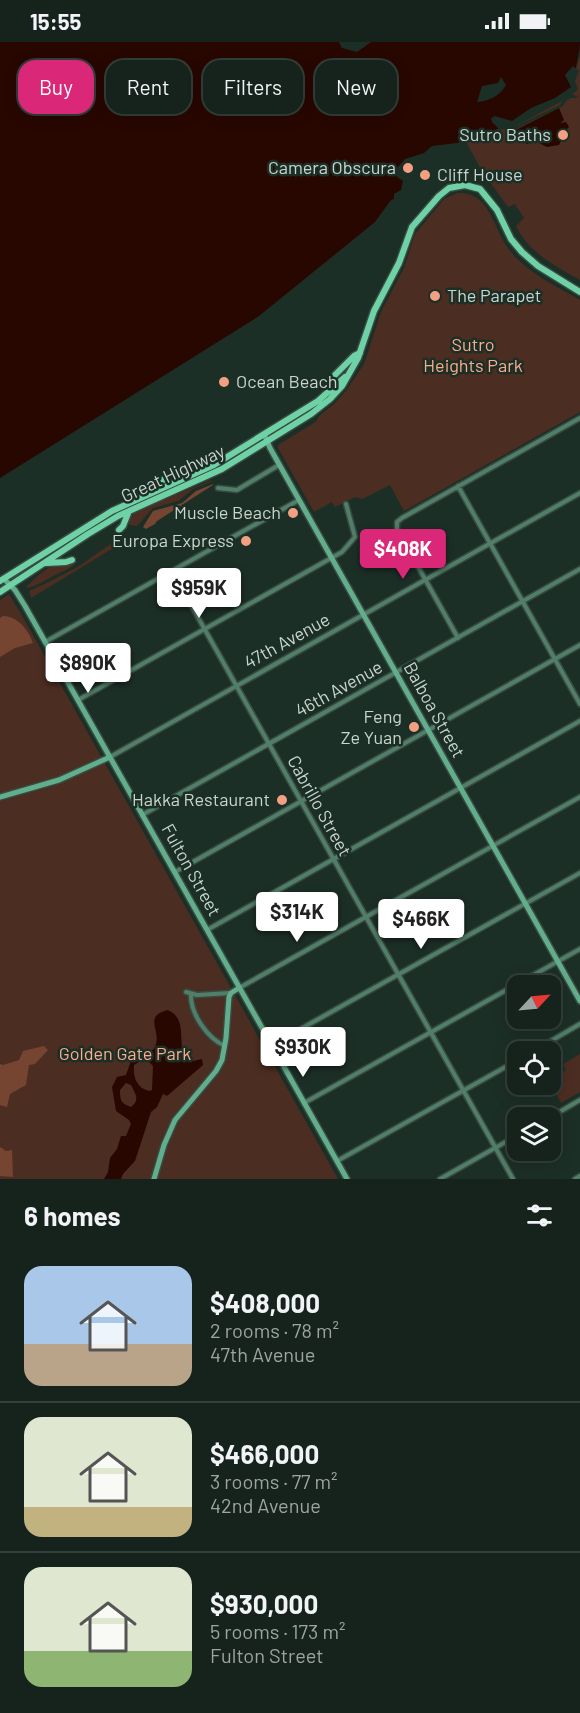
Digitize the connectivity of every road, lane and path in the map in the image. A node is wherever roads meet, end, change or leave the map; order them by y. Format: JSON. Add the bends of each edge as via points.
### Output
{"nodes":[{"id":1,"x":580,"y":292,"type":"edge"},
{"id":2,"x":361,"y":353,"type":"junction"},
{"id":3,"x":350,"y":372,"type":"junction"},
{"id":4,"x":336,"y":375,"type":"dead end"},
{"id":5,"x":580,"y":418,"type":"edge"},
{"id":6,"x":264,"y":434,"type":"junction"},
{"id":7,"x":268,"y":441,"type":"junction"},
{"id":8,"x":279,"y":465,"type":"junction"},
{"id":9,"x":163,"y":480,"type":"dead end"},
{"id":10,"x":458,"y":486,"type":"junction"},
{"id":11,"x":218,"y":488,"type":"dead end"},
{"id":12,"x":155,"y":491,"type":"junction"},
{"id":13,"x":580,"y":494,"type":"edge"},
{"id":14,"x":299,"y":500,"type":"junction"},
{"id":15,"x":346,"y":504,"type":"dead end"},
{"id":16,"x":129,"y":511,"type":"junction"},
{"id":17,"x":119,"y":530,"type":"dead end"},
{"id":18,"x":490,"y":544,"type":"junction"},
{"id":19,"x":331,"y":557,"type":"junction"},
{"id":20,"x":72,"y":560,"type":"dead end"},
{"id":21,"x":46,"y":563,"type":"junction"},
{"id":22,"x":580,"y":569,"type":"edge"},
{"id":23,"x":172,"y":571,"type":"junction"},
{"id":24,"x":2,"y":580,"type":"edge"},
{"id":25,"x":426,"y":580,"type":"junction"},
{"id":26,"x":11,"y":585,"type":"junction"},
{"id":27,"x":0,"y":592,"type":"edge"},
{"id":28,"x":522,"y":602,"type":"junction"},
{"id":29,"x":363,"y":615,"type":"junction"},
{"id":30,"x":205,"y":628,"type":"junction"},
{"id":31,"x":458,"y":638,"type":"junction"},
{"id":32,"x":45,"y":642,"type":"junction"},
{"id":33,"x":580,"y":645,"type":"edge"},
{"id":34,"x":555,"y":659,"type":"junction"},
{"id":35,"x":396,"y":673,"type":"junction"},
{"id":36,"x":237,"y":686,"type":"junction"},
{"id":37,"x":78,"y":700,"type":"junction"},
{"id":38,"x":580,"y":704,"type":"edge"},
{"id":39,"x":580,"y":721,"type":"edge"},
{"id":40,"x":428,"y":730,"type":"junction"},
{"id":41,"x":269,"y":744,"type":"junction"},
{"id":42,"x":110,"y":757,"type":"junction"},
{"id":43,"x":460,"y":788,"type":"junction"},
{"id":44,"x":0,"y":796,"type":"edge"},
{"id":45,"x":580,"y":797,"type":"edge"},
{"id":46,"x":302,"y":801,"type":"junction"},
{"id":47,"x":142,"y":815,"type":"junction"},
{"id":48,"x":493,"y":846,"type":"junction"},
{"id":49,"x":334,"y":859,"type":"junction"},
{"id":50,"x":175,"y":873,"type":"junction"},
{"id":51,"x":580,"y":873,"type":"edge"},
{"id":52,"x":525,"y":903,"type":"junction"},
{"id":53,"x":366,"y":917,"type":"junction"},
{"id":54,"x":207,"y":930,"type":"junction"},
{"id":55,"x":580,"y":949,"type":"edge"},
{"id":56,"x":558,"y":961,"type":"junction"},
{"id":57,"x":399,"y":974,"type":"junction"},
{"id":58,"x":239,"y":988,"type":"junction"},
{"id":59,"x":231,"y":993,"type":"junction"},
{"id":60,"x":580,"y":1001,"type":"edge"},
{"id":61,"x":580,"y":1024,"type":"edge"},
{"id":62,"x":431,"y":1032,"type":"junction"},
{"id":63,"x":551,"y":1041,"type":"edge"},
{"id":64,"x":272,"y":1045,"type":"junction"},
{"id":65,"x":225,"y":1046,"type":"junction"},
{"id":66,"x":507,"y":1065,"type":"edge"},
{"id":67,"x":463,"y":1090,"type":"junction"},
{"id":68,"x":580,"y":1100,"type":"edge"},
{"id":69,"x":304,"y":1103,"type":"junction"},
{"id":70,"x":561,"y":1111,"type":"edge"},
{"id":71,"x":507,"y":1142,"type":"edge"},
{"id":72,"x":496,"y":1148,"type":"junction"},
{"id":73,"x":337,"y":1161,"type":"junction"},
{"id":74,"x":580,"y":1176,"type":"edge"},
{"id":75,"x":154,"y":1179,"type":"edge"},
{"id":76,"x":347,"y":1179,"type":"edge"},
{"id":77,"x":440,"y":1179,"type":"edge"},
{"id":78,"x":513,"y":1179,"type":"edge"},
{"id":79,"x":575,"y":1179,"type":"edge"}],
"edges":[{"from":1,"to":2,"type":"main road","name":"Great Highway","via":[[522,252],[483,192],[473,186],[456,186],[442,193],[412,227],[374,311]]},
{"from":2,"to":3,"type":"main road","name":"Great Highway"},
{"from":2,"to":4,"type":"main road"},
{"from":3,"to":6,"type":"main road","name":"Great Highway","via":[[318,401]]},
{"from":3,"to":7,"type":"main road","name":"Great Highway","via":[[325,403]]},
{"from":5,"to":10,"type":"street"},
{"from":6,"to":7,"type":"street","name":"Balboa Street"},
{"from":6,"to":12,"type":"main road","name":"Great Highway","via":[[204,470]]},
{"from":7,"to":8,"type":"street","name":"Balboa Street"},
{"from":7,"to":16,"type":"main road","name":"Great Highway","via":[[208,477]]},
{"from":8,"to":11,"type":"street","via":[[237,490]]},
{"from":8,"to":14,"type":"street","name":"Balboa Street"},
{"from":9,"to":12,"type":"main road"},
{"from":10,"to":18,"type":"street"},
{"from":10,"to":25,"type":"street","via":[[397,522],[397,529]]},
{"from":12,"to":24,"type":"main road","name":"Great Highway","via":[[93,522]]},
{"from":13,"to":18,"type":"street","name":"47th Avenue"},
{"from":14,"to":19,"type":"street","name":"Balboa Street"},
{"from":14,"to":23,"type":"street"},
{"from":15,"to":19,"type":"street","via":[[355,538]]},
{"from":16,"to":17,"type":"main road"},
{"from":16,"to":21,"type":"main road","name":"Great Highway"},
{"from":18,"to":25,"type":"street","name":"47th Avenue"},
{"from":18,"to":28,"type":"street"},
{"from":19,"to":29,"type":"street","name":"Balboa Street"},
{"from":19,"to":30,"type":"street"},
{"from":20,"to":21,"type":"main road"},
{"from":21,"to":26,"type":"main road","name":"Great Highway"},
{"from":22,"to":28,"type":"street","name":"46th Avenue"},
{"from":23,"to":30,"type":"street","name":"Cabrillo Street"},
{"from":23,"to":32,"type":"street"},
{"from":24,"to":26,"type":"street","name":"Fulton Street"},
{"from":25,"to":29,"type":"street","name":"47th Avenue"},
{"from":25,"to":31,"type":"street"},
{"from":26,"to":27,"type":"main road","name":"Great Highway"},
{"from":26,"to":32,"type":"street","name":"Fulton Street"},
{"from":28,"to":31,"type":"street","name":"46th Avenue"},
{"from":28,"to":34,"type":"street"},
{"from":29,"to":35,"type":"street","name":"Balboa Street"},
{"from":29,"to":36,"type":"street","name":"47th Avenue"},
{"from":30,"to":36,"type":"street","name":"Cabrillo Street"},
{"from":30,"to":37,"type":"street"},
{"from":31,"to":35,"type":"street","name":"46th Avenue"},
{"from":32,"to":37,"type":"street","name":"Fulton Street"},
{"from":33,"to":34,"type":"street"},
{"from":34,"to":38,"type":"street"},
{"from":34,"to":40,"type":"street"},
{"from":35,"to":40,"type":"street","name":"Balboa Street"},
{"from":35,"to":41,"type":"street","name":"46th Avenue"},
{"from":36,"to":41,"type":"street","name":"Cabrillo Street"},
{"from":36,"to":42,"type":"street","name":"47th Avenue"},
{"from":37,"to":42,"type":"street","name":"Fulton Street"},
{"from":39,"to":43,"type":"street"},
{"from":40,"to":43,"type":"street","name":"Balboa Street"},
{"from":40,"to":46,"type":"street"},
{"from":41,"to":46,"type":"street","name":"Cabrillo Street"},
{"from":41,"to":47,"type":"street","name":"46th Avenue"},
{"from":42,"to":44,"type":"street","name":"47th Avenue","via":[[59,780]]},
{"from":42,"to":47,"type":"street","name":"Fulton Street"},
{"from":43,"to":48,"type":"street","name":"Balboa Street"},
{"from":43,"to":49,"type":"street"},
{"from":45,"to":48,"type":"street"},
{"from":46,"to":49,"type":"street","name":"Cabrillo Street"},
{"from":46,"to":50,"type":"street"},
{"from":47,"to":50,"type":"street","name":"Fulton Street"},
{"from":48,"to":52,"type":"street","name":"Balboa Street"},
{"from":48,"to":53,"type":"street"},
{"from":49,"to":53,"type":"street","name":"Cabrillo Street"},
{"from":49,"to":54,"type":"street"},
{"from":50,"to":54,"type":"street","name":"Fulton Street"},
{"from":51,"to":52,"type":"street"},
{"from":52,"to":56,"type":"street","name":"Balboa Street"},
{"from":52,"to":57,"type":"street"},
{"from":53,"to":57,"type":"street","name":"Cabrillo Street"},
{"from":53,"to":58,"type":"street"},
{"from":54,"to":58,"type":"street","name":"Fulton Street"},
{"from":55,"to":56,"type":"street"},
{"from":56,"to":60,"type":"street","name":"Balboa Street"},
{"from":56,"to":62,"type":"street"},
{"from":57,"to":62,"type":"street","name":"Cabrillo Street"},
{"from":57,"to":64,"type":"street"},
{"from":58,"to":59,"type":"street"},
{"from":58,"to":64,"type":"street","name":"Fulton Street"},
{"from":59,"to":65,"type":"street"},
{"from":59,"to":65,"type":"street","via":[[188,993],[203,1028]]},
{"from":61,"to":63,"type":"street"},
{"from":62,"to":67,"type":"street","name":"Cabrillo Street"},
{"from":62,"to":69,"type":"street"},
{"from":64,"to":69,"type":"street","name":"Fulton Street"},
{"from":65,"to":75,"type":"street","via":[[218,1068],[172,1126]]},
{"from":66,"to":67,"type":"street"},
{"from":67,"to":72,"type":"street","name":"Cabrillo Street"},
{"from":67,"to":73,"type":"street"},
{"from":68,"to":70,"type":"street"},
{"from":69,"to":73,"type":"street","name":"Fulton Street"},
{"from":71,"to":72,"type":"street"},
{"from":72,"to":77,"type":"street"},
{"from":72,"to":78,"type":"street","name":"Cabrillo Street"},
{"from":73,"to":76,"type":"street","name":"Fulton Street"},
{"from":74,"to":79,"type":"street"}]}
